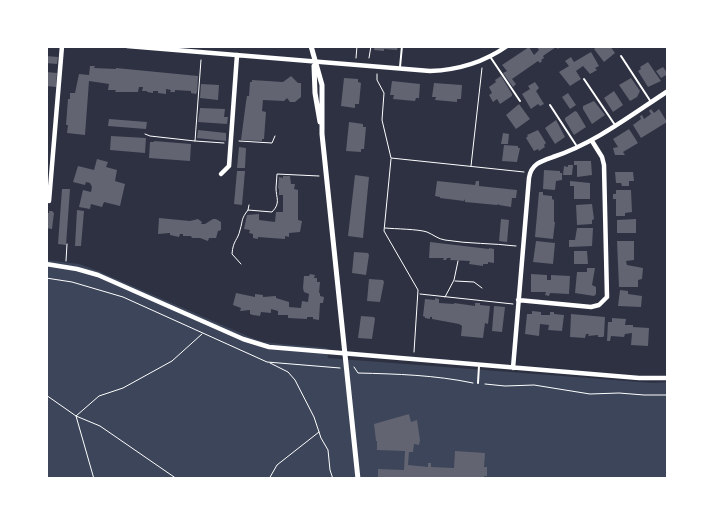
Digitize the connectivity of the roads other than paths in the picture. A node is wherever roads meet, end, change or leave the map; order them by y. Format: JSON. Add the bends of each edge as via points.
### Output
{"nodes":[{"id":1,"x":62,"y":46,"type":"edge"},
{"id":2,"x":127,"y":46,"type":"edge"},
{"id":3,"x":311,"y":46,"type":"edge"},
{"id":4,"x":402,"y":46,"type":"edge"},
{"id":5,"x":507,"y":46,"type":"edge"},
{"id":6,"x":189,"y":49,"type":"edge"},
{"id":7,"x":237,"y":55,"type":"junction"},
{"id":8,"x":621,"y":56,"type":"dead end"},
{"id":9,"x":490,"y":57,"type":"junction"},
{"id":10,"x":314,"y":60,"type":"junction"},
{"id":11,"x":400,"y":69,"type":"junction"},
{"id":12,"x":584,"y":79,"type":"dead end"},
{"id":13,"x":668,"y":91,"type":"edge"},
{"id":14,"x":520,"y":101,"type":"dead end"},
{"id":15,"x":651,"y":102,"type":"junction"},
{"id":16,"x":550,"y":105,"type":"dead end"},
{"id":17,"x":615,"y":126,"type":"junction"},
{"id":18,"x":322,"y":130,"type":"junction"},
{"id":19,"x":592,"y":141,"type":"junction"},
{"id":20,"x":578,"y":148,"type":"junction"},
{"id":21,"x":221,"y":174,"type":"dead end"},
{"id":22,"x":50,"y":201,"type":"dead end"},
{"id":23,"x":46,"y":264,"type":"edge"},
{"id":24,"x":518,"y":302,"type":"junction"},
{"id":25,"x":344,"y":354,"type":"junction"},
{"id":26,"x":479,"y":366,"type":"junction"},
{"id":27,"x":513,"y":368,"type":"junction"},
{"id":28,"x":668,"y":378,"type":"edge"},
{"id":29,"x":478,"y":384,"type":"road end"},
{"id":30,"x":358,"y":479,"type":"edge"}],
"edges":[{"from":1,"to":22,"type":"street"},
{"from":2,"to":6,"type":"street"},
{"from":3,"to":10,"type":"street"},
{"from":4,"to":11,"type":"lane"},
{"from":5,"to":9,"type":"street"},
{"from":6,"to":7,"type":"street"},
{"from":7,"to":10,"type":"street"},
{"from":7,"to":21,"type":"street","via":[[229,166]]},
{"from":8,"to":15,"type":"lane"},
{"from":9,"to":11,"type":"street","via":[[466,67],[442,71]]},
{"from":9,"to":14,"type":"lane"},
{"from":10,"to":11,"type":"street"},
{"from":10,"to":18,"type":"street","via":[[314,93]]},
{"from":10,"to":18,"type":"street","via":[[322,85]]},
{"from":12,"to":17,"type":"lane"},
{"from":13,"to":15,"type":"street"},
{"from":15,"to":17,"type":"street"},
{"from":16,"to":20,"type":"lane"},
{"from":17,"to":19,"type":"street"},
{"from":18,"to":25,"type":"street"},
{"from":19,"to":20,"type":"street"},
{"from":19,"to":24,"type":"street","via":[[604,165],[607,297],[599,305],[591,307]]},
{"from":20,"to":24,"type":"street","via":[[538,162],[530,173]]},
{"from":23,"to":25,"type":"street","via":[[98,275],[261,345]]},
{"from":24,"to":27,"type":"street"},
{"from":25,"to":26,"type":"street"},
{"from":25,"to":30,"type":"street"},
{"from":26,"to":27,"type":"street"},
{"from":26,"to":29,"type":"lane"},
{"from":27,"to":28,"type":"street"}]}
